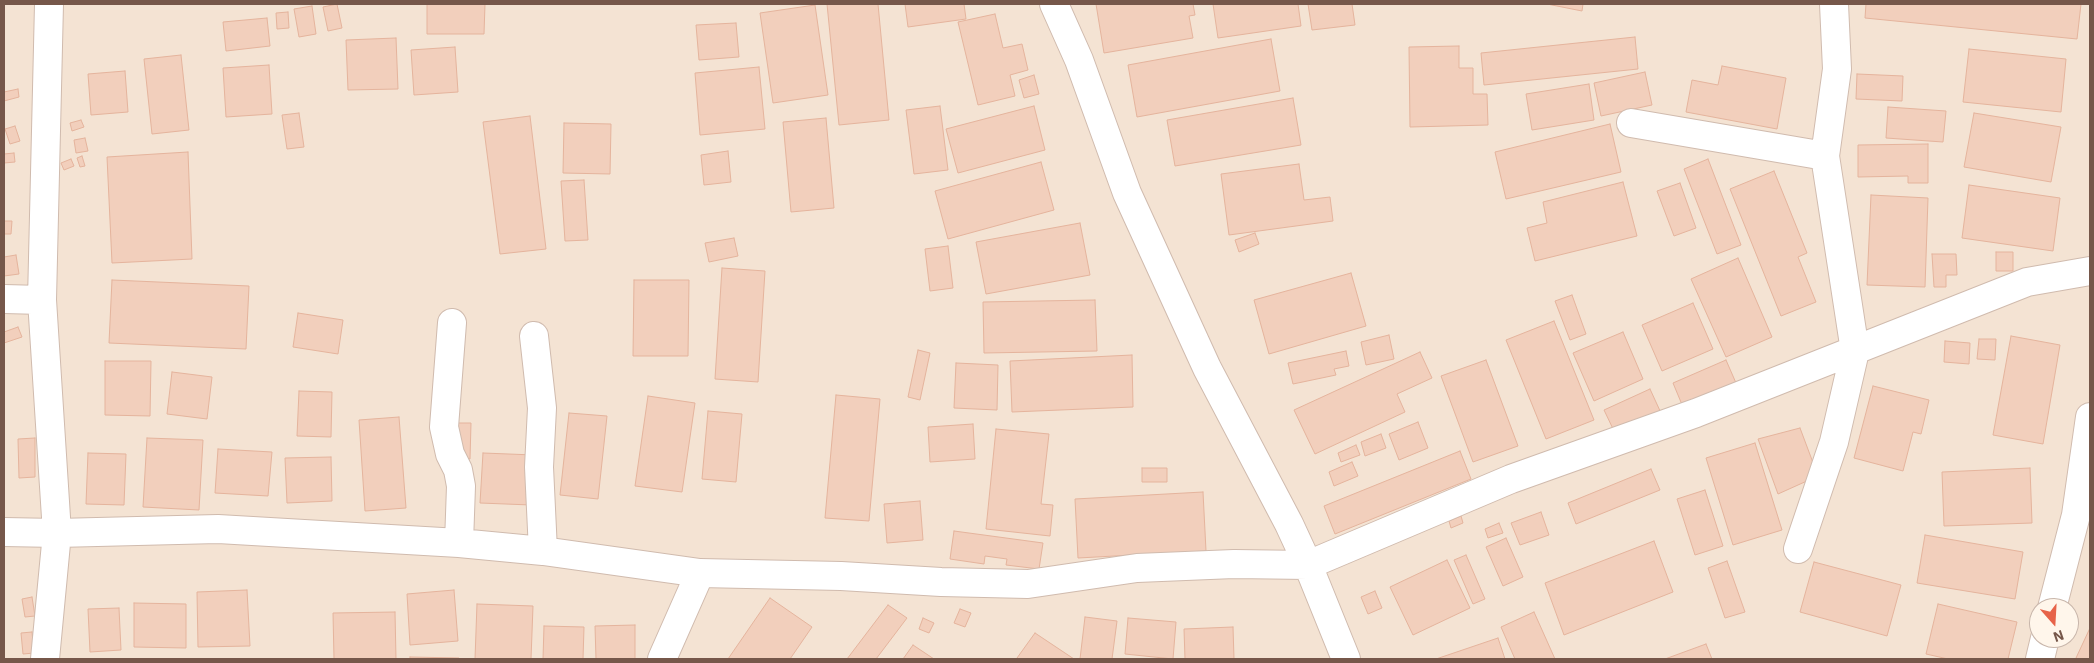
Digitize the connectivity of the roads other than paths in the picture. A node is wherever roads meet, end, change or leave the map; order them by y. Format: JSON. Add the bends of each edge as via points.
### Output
{"nodes":[{"id":1,"x":49,"y":4,"type":"edge"},
{"id":2,"x":1054,"y":4,"type":"edge"},
{"id":3,"x":1834,"y":4,"type":"edge"},
{"id":4,"x":1631,"y":123,"type":"dead end"},
{"id":5,"x":1825,"y":156,"type":"junction"},
{"id":6,"x":2090,"y":271,"type":"edge"},
{"id":7,"x":4,"y":299,"type":"edge"},
{"id":8,"x":42,"y":300,"type":"junction"},
{"id":9,"x":452,"y":323,"type":"dead end"},
{"id":10,"x":534,"y":336,"type":"dead end"},
{"id":11,"x":1855,"y":351,"type":"junction"},
{"id":12,"x":2090,"y":417,"type":"edge"},
{"id":13,"x":4,"y":532,"type":"edge"},
{"id":14,"x":57,"y":533,"type":"junction"},
{"id":15,"x":459,"y":543,"type":"junction"},
{"id":16,"x":1798,"y":549,"type":"dead end"},
{"id":17,"x":543,"y":551,"type":"junction"},
{"id":18,"x":1308,"y":565,"type":"junction"},
{"id":19,"x":700,"y":573,"type":"junction"},
{"id":20,"x":2055,"y":598,"type":"edge"},
{"id":21,"x":45,"y":659,"type":"edge"},
{"id":22,"x":662,"y":659,"type":"edge"},
{"id":23,"x":1346,"y":659,"type":"edge"}],
"edges":[{"from":1,"to":8,"type":"street"},
{"from":2,"to":18,"type":"street","via":[[1079,60],[1127,193],[1207,368]]},
{"from":3,"to":5,"type":"street","via":[[1838,69]]},
{"from":4,"to":5,"type":"street"},
{"from":5,"to":11,"type":"street"},
{"from":6,"to":11,"type":"street","via":[[2027,282]]},
{"from":7,"to":8,"type":"street"},
{"from":8,"to":14,"type":"street"},
{"from":9,"to":15,"type":"street","via":[[444,426],[461,486]]},
{"from":10,"to":17,"type":"street","via":[[542,408],[539,467]]},
{"from":11,"to":16,"type":"street","via":[[1834,442]]},
{"from":11,"to":18,"type":"street","via":[[1511,480]]},
{"from":12,"to":20,"type":"street","via":[[2076,515]]},
{"from":13,"to":14,"type":"street"},
{"from":14,"to":15,"type":"street","via":[[218,529]]},
{"from":14,"to":21,"type":"street"},
{"from":15,"to":17,"type":"street"},
{"from":17,"to":19,"type":"street"},
{"from":18,"to":19,"type":"street","via":[[1137,568],[1028,584]]},
{"from":18,"to":23,"type":"street"},
{"from":19,"to":22,"type":"street"}]}
